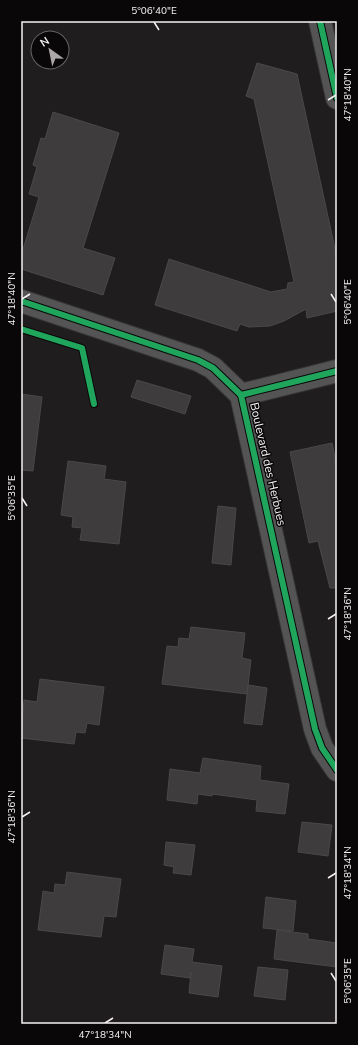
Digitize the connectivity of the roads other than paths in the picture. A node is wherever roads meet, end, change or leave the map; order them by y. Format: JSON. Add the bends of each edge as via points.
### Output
{"nodes":[{"id":1,"x":320,"y":21,"type":"edge"},
{"id":2,"x":337,"y":98,"type":"edge"},
{"id":3,"x":21,"y":302,"type":"edge"},
{"id":4,"x":337,"y":371,"type":"edge"},
{"id":5,"x":241,"y":395,"type":"junction"},
{"id":6,"x":337,"y":770,"type":"edge"}],
"edges":[{"from":1,"to":2,"type":"street"},
{"from":3,"to":5,"type":"street","name":"Boulevard des Herbues","via":[[198,360],[213,368]]},
{"from":4,"to":5,"type":"street"},
{"from":5,"to":6,"type":"street","name":"Boulevard des Herbues","via":[[315,729],[322,748]]}]}
